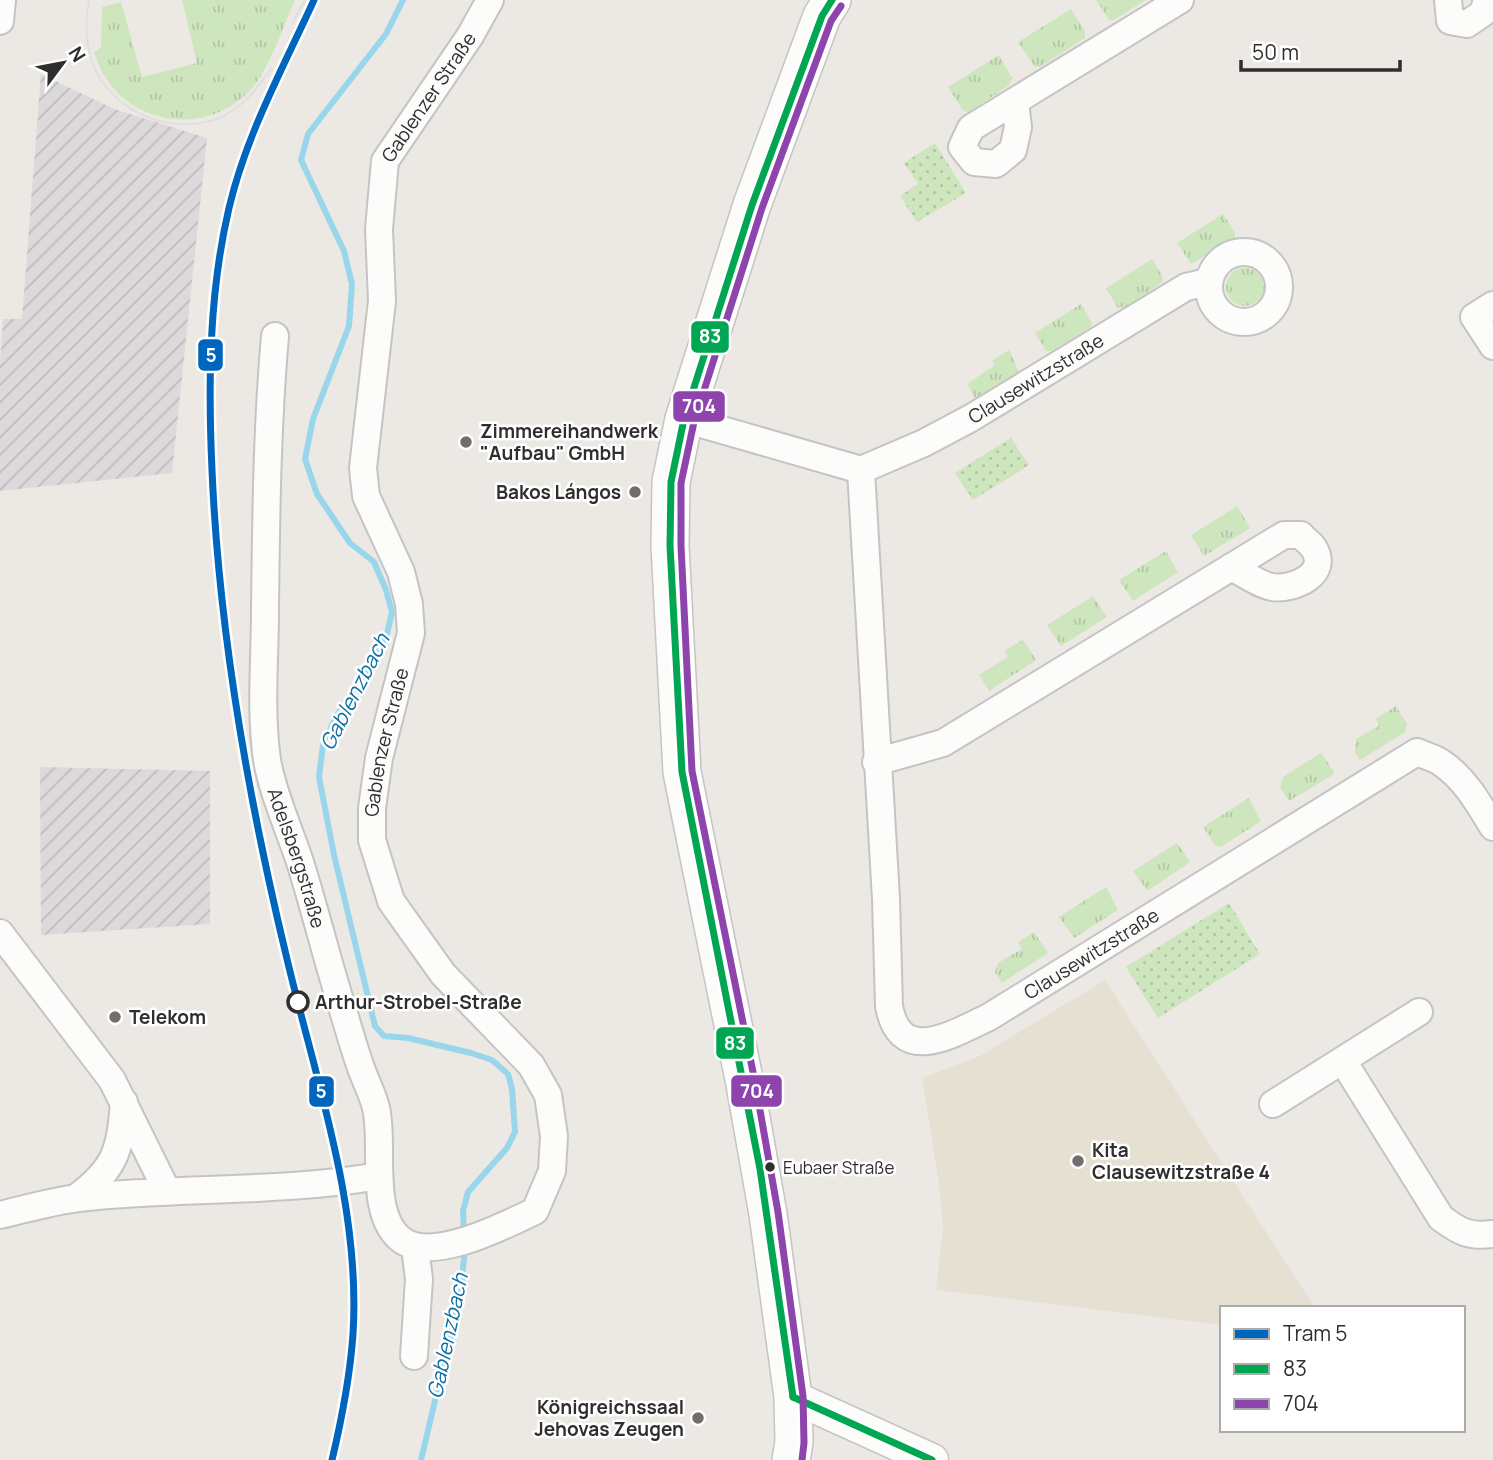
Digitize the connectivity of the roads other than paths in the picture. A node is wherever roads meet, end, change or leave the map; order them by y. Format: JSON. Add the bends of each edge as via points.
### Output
{"nodes":[{"id":1,"x":2,"y":0,"type":"edge"},
{"id":2,"x":490,"y":0,"type":"edge"},
{"id":3,"x":832,"y":0,"type":"edge"},
{"id":4,"x":1180,"y":0,"type":"edge"},
{"id":5,"x":1448,"y":0,"type":"edge"},
{"id":6,"x":1487,"y":0,"type":"edge"},
{"id":7,"x":0,"y":21,"type":"edge"},
{"id":8,"x":1015,"y":102,"type":"dead end"},
{"id":9,"x":1208,"y":282,"type":"dead end"},
{"id":10,"x":1493,"y":305,"type":"edge"},
{"id":11,"x":275,"y":336,"type":"dead end"},
{"id":12,"x":1493,"y":346,"type":"edge"},
{"id":13,"x":684,"y":419,"type":"junction"},
{"id":14,"x":861,"y":470,"type":"junction"},
{"id":15,"x":1231,"y":567,"type":"dead end"},
{"id":16,"x":876,"y":762,"type":"junction"},
{"id":17,"x":1493,"y":827,"type":"edge"},
{"id":18,"x":0,"y":933,"type":"edge"},
{"id":19,"x":1419,"y":1012,"type":"dead end"},
{"id":20,"x":1343,"y":1061,"type":"junction"},
{"id":21,"x":124,"y":1101,"type":"junction"},
{"id":22,"x":1273,"y":1104,"type":"dead end"},
{"id":23,"x":379,"y":1176,"type":"junction"},
{"id":24,"x":167,"y":1191,"type":"junction"},
{"id":25,"x":76,"y":1198,"type":"junction"},
{"id":26,"x":0,"y":1215,"type":"edge"},
{"id":27,"x":1493,"y":1234,"type":"edge"},
{"id":28,"x":415,"y":1247,"type":"junction"},
{"id":29,"x":414,"y":1356,"type":"dead end"},
{"id":30,"x":793,"y":1396,"type":"junction"},
{"id":31,"x":790,"y":1460,"type":"edge"},
{"id":32,"x":932,"y":1460,"type":"edge"}],
"edges":[{"from":1,"to":7,"type":"street"},
{"from":2,"to":28,"type":"street","name":"Gablenzer Straße","via":[[385,161],[379,229],[382,301],[363,468],[366,496],[401,572],[411,633],[379,758],[372,840],[391,901],[443,974],[531,1065],[548,1095],[554,1136],[552,1171],[535,1211],[480,1237]]},
{"from":3,"to":13,"type":"main road","via":[[752,205]]},
{"from":4,"to":8,"type":"street"},
{"from":5,"to":6,"type":"street","via":[[1450,21],[1467,24],[1483,13]]},
{"from":9,"to":14,"type":"street","name":"Clausewitzstraße","via":[[1186,287],[971,418]]},
{"from":10,"to":12,"type":"street","via":[[1474,317]]},
{"from":11,"to":23,"type":"street","name":"Adelsbergstraße","via":[[265,549],[264,728],[268,763],[340,1002],[376,1104]]},
{"from":13,"to":14,"type":"street"},
{"from":13,"to":30,"type":"main road","via":[[671,482],[670,546],[681,772],[760,1169]]},
{"from":14,"to":16,"type":"street","name":"Clausewitzstraße"},
{"from":15,"to":16,"type":"street","via":[[943,743]]},
{"from":16,"to":17,"type":"street","name":"Clausewitzstraße","via":[[889,1006],[892,1023],[915,1042],[944,1038],[989,1017],[1417,752],[1442,763],[1458,777]]},
{"from":18,"to":21,"type":"street"},
{"from":19,"to":20,"type":"street"},
{"from":20,"to":22,"type":"street"},
{"from":20,"to":27,"type":"street","via":[[1441,1218],[1475,1236]]},
{"from":21,"to":24,"type":"street"},
{"from":21,"to":25,"type":"street","via":[[116,1154],[106,1172]]},
{"from":23,"to":24,"type":"street","via":[[324,1184]]},
{"from":23,"to":28,"type":"street","name":"Adelsbergstraße","via":[[389,1223],[401,1240]]},
{"from":24,"to":25,"type":"street"},
{"from":25,"to":26,"type":"street"},
{"from":28,"to":29,"type":"street","via":[[419,1279]]},
{"from":30,"to":31,"type":"main road"},
{"from":30,"to":32,"type":"street"}]}
